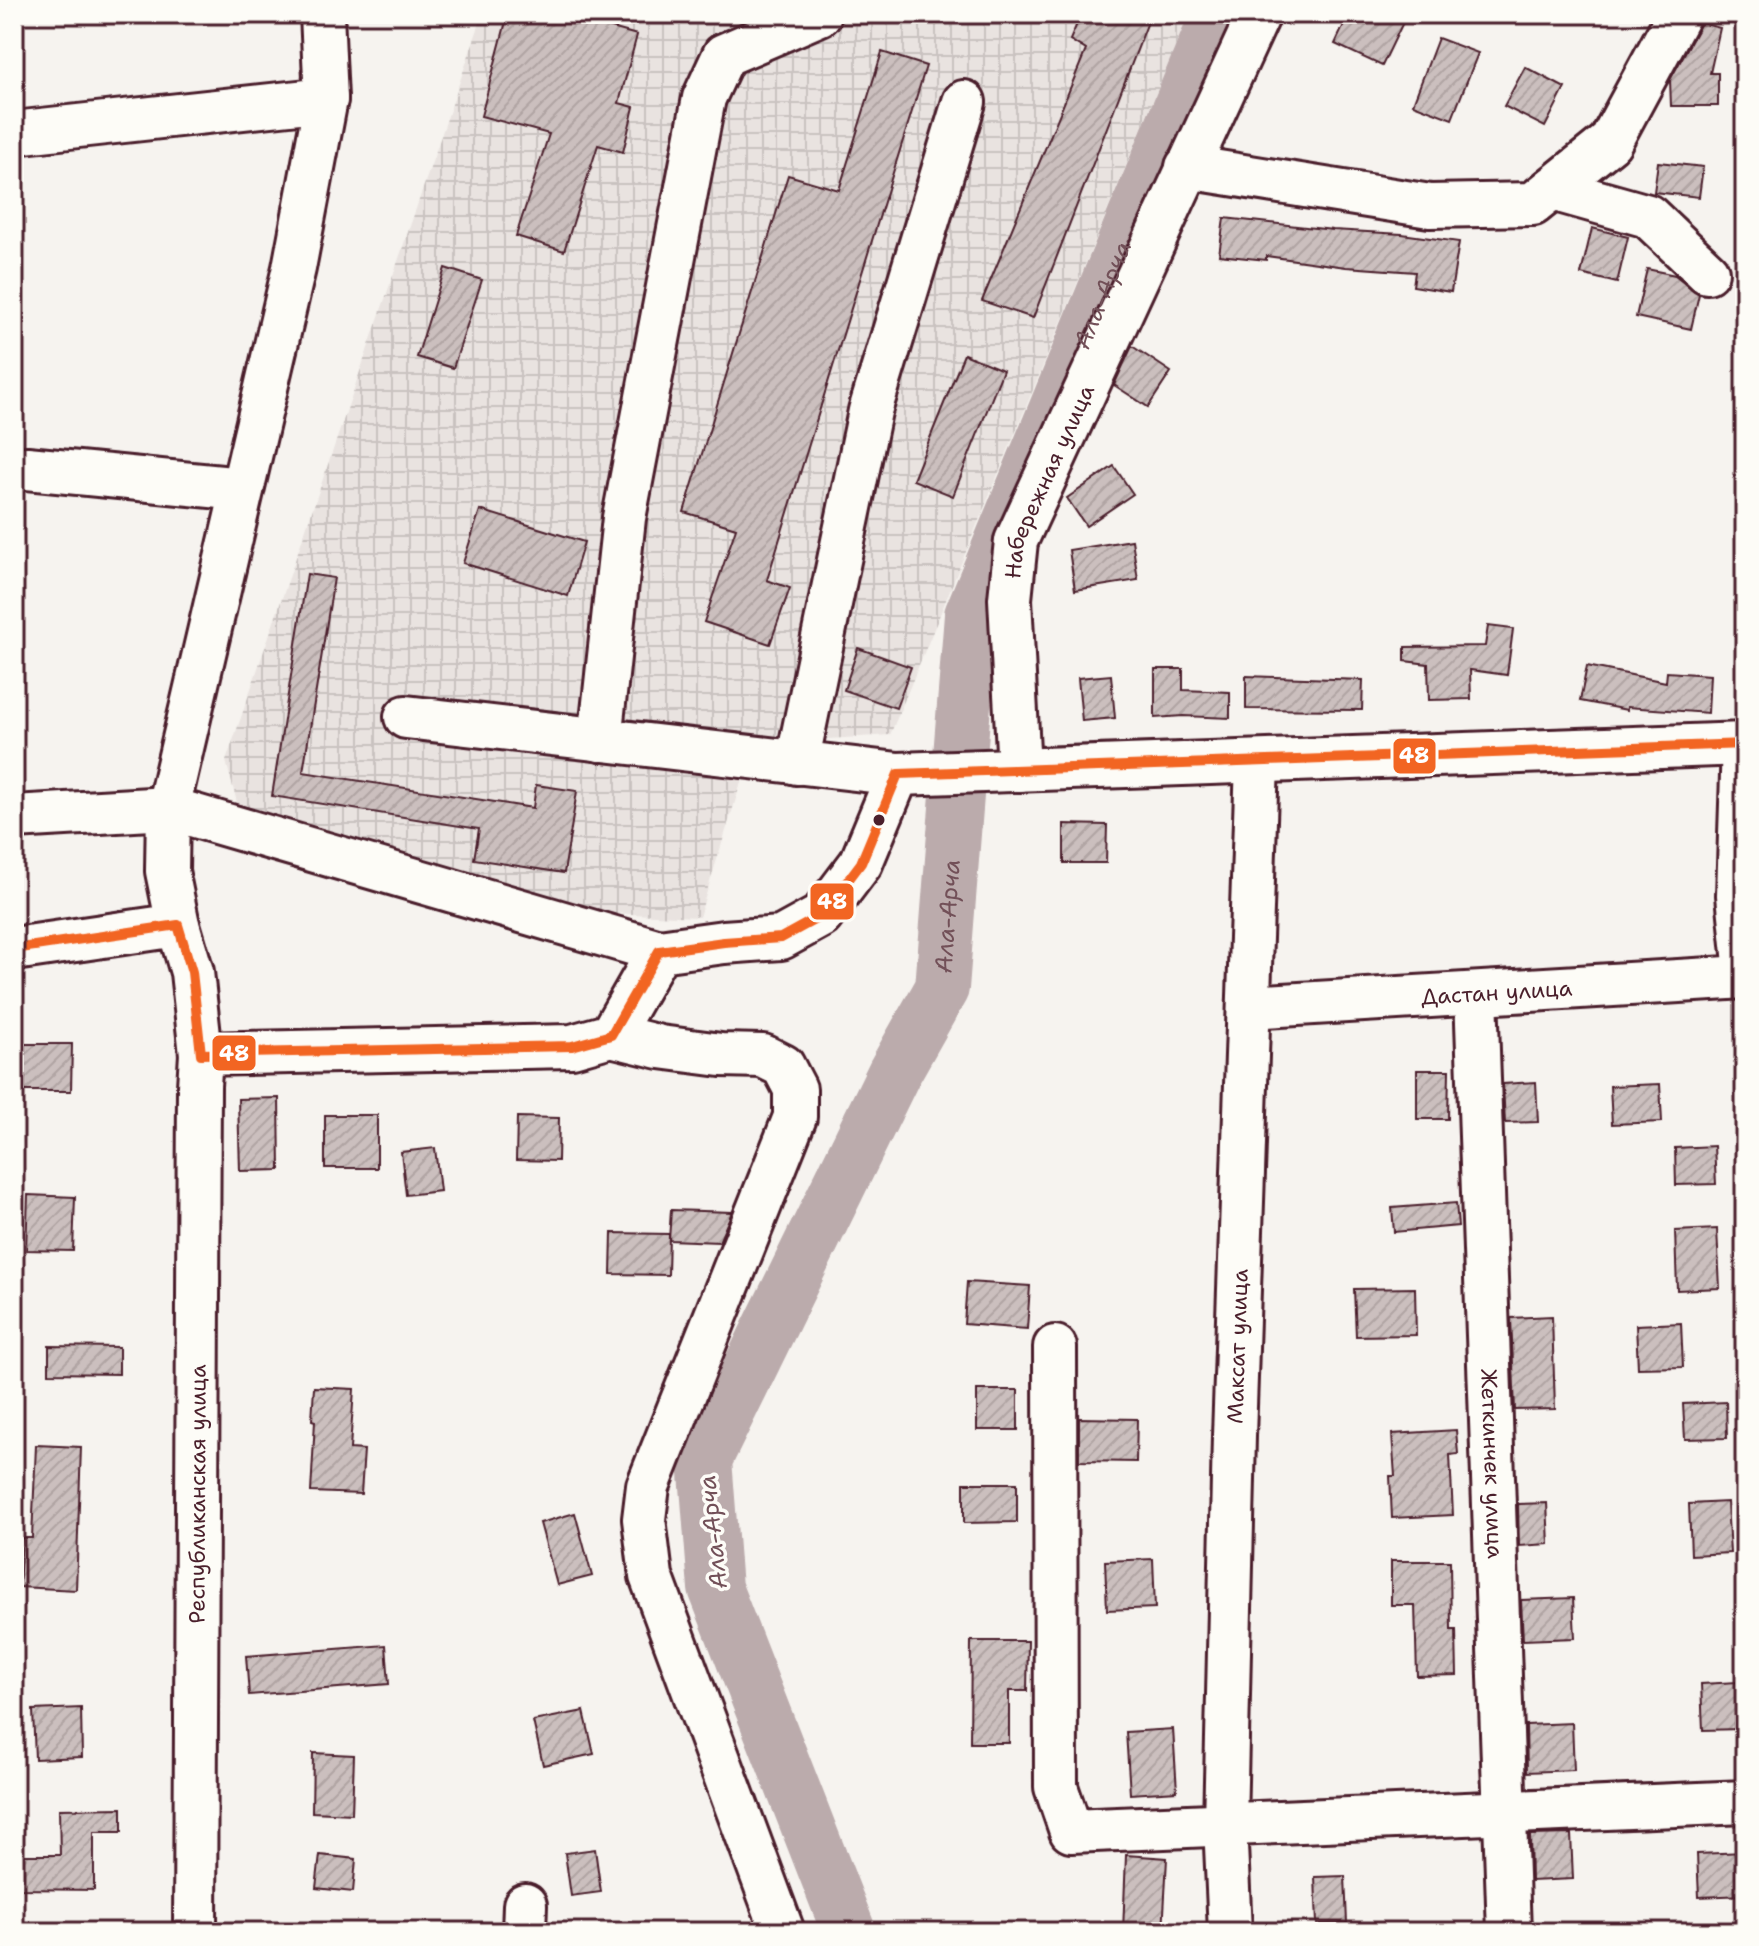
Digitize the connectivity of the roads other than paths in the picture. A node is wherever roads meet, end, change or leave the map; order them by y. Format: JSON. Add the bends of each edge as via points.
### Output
{"nodes":[{"id":1,"x":322,"y":14,"type":"edge"},
{"id":2,"x":820,"y":14,"type":"edge"},
{"id":3,"x":1259,"y":14,"type":"edge"},
{"id":4,"x":1679,"y":14,"type":"edge"},
{"id":5,"x":326,"y":99,"type":"junction"},
{"id":6,"x":964,"y":102,"type":"dead end"},
{"id":7,"x":14,"y":133,"type":"edge"},
{"id":8,"x":1187,"y":167,"type":"junction"},
{"id":9,"x":1552,"y":189,"type":"junction"},
{"id":10,"x":1707,"y":272,"type":"dead end"},
{"id":11,"x":14,"y":469,"type":"edge"},
{"id":12,"x":242,"y":489,"type":"junction"},
{"id":13,"x":406,"y":717,"type":"dead end"},
{"id":14,"x":600,"y":740,"type":"junction"},
{"id":15,"x":1744,"y":744,"type":"edge"},
{"id":16,"x":1257,"y":762,"type":"junction"},
{"id":17,"x":797,"y":763,"type":"junction"},
{"id":18,"x":1019,"y":770,"type":"junction"},
{"id":19,"x":898,"y":774,"type":"junction"},
{"id":20,"x":168,"y":808,"type":"junction"},
{"id":21,"x":14,"y":817,"type":"edge"},
{"id":22,"x":1742,"y":896,"type":"edge"},
{"id":23,"x":178,"y":925,"type":"junction"},
{"id":24,"x":14,"y":949,"type":"edge"},
{"id":25,"x":659,"y":951,"type":"junction"},
{"id":26,"x":1745,"y":963,"type":"edge"},
{"id":27,"x":1745,"y":977,"type":"edge"},
{"id":28,"x":1476,"y":994,"type":"junction"},
{"id":29,"x":1249,"y":1007,"type":"junction"},
{"id":30,"x":611,"y":1035,"type":"junction"},
{"id":31,"x":201,"y":1054,"type":"junction"},
{"id":32,"x":1055,"y":1347,"type":"dead end"},
{"id":33,"x":1745,"y":1802,"type":"edge"},
{"id":34,"x":1505,"y":1812,"type":"junction"},
{"id":35,"x":1225,"y":1824,"type":"junction"},
{"id":36,"x":195,"y":1932,"type":"edge"},
{"id":37,"x":783,"y":1932,"type":"edge"},
{"id":38,"x":1230,"y":1932,"type":"edge"},
{"id":39,"x":1509,"y":1932,"type":"edge"}],
"edges":[{"from":1,"to":5,"type":"street","name":"Республиканская улица"},
{"from":2,"to":14,"type":"street","via":[[724,55],[704,98],[624,518]]},
{"from":3,"to":8,"type":"street","name":"Набережная улица"},
{"from":4,"to":9,"type":"street","via":[[1610,142]]},
{"from":5,"to":7,"type":"street"},
{"from":5,"to":12,"type":"street","name":"Республиканская улица","via":[[294,268]]},
{"from":6,"to":17,"type":"street","via":[[870,411]]},
{"from":8,"to":9,"type":"street","via":[[1430,206],[1533,204]]},
{"from":8,"to":18,"type":"street","name":"Набережная улица","via":[[1016,541],[1010,599]]},
{"from":9,"to":10,"type":"street","via":[[1648,216]]},
{"from":11,"to":12,"type":"street"},
{"from":12,"to":20,"type":"street","name":"Республиканская улица"},
{"from":13,"to":14,"type":"street"},
{"from":14,"to":17,"type":"street"},
{"from":15,"to":16,"type":"street"},
{"from":15,"to":22,"type":"street"},
{"from":16,"to":18,"type":"street"},
{"from":16,"to":29,"type":"street","name":"Максат улица"},
{"from":17,"to":19,"type":"street"},
{"from":18,"to":19,"type":"street"},
{"from":19,"to":25,"type":"street","via":[[861,863],[821,916],[781,938]]},
{"from":20,"to":21,"type":"street"},
{"from":20,"to":23,"type":"street","name":"Республиканская улица","via":[[167,871]]},
{"from":20,"to":25,"type":"street"},
{"from":22,"to":26,"type":"street"},
{"from":23,"to":24,"type":"street"},
{"from":23,"to":31,"type":"street","name":"Республиканская улица","via":[[192,972]]},
{"from":25,"to":30,"type":"street"},
{"from":27,"to":28,"type":"street","name":"Дастан улица"},
{"from":28,"to":29,"type":"street","name":"Дастан улица"},
{"from":28,"to":34,"type":"street","name":"Жеткинчек улица"},
{"from":29,"to":35,"type":"street","name":"Максат улица"},
{"from":30,"to":31,"type":"street","via":[[572,1046]]},
{"from":30,"to":37,"type":"street","via":[[660,1047],[763,1056],[783,1066],[795,1089],[795,1117],[648,1486],[644,1519],[651,1576]]},
{"from":31,"to":36,"type":"street","name":"Республиканская улица"},
{"from":32,"to":35,"type":"street","via":[[1056,1787],[1071,1831]]},
{"from":33,"to":34,"type":"street"},
{"from":34,"to":35,"type":"street"},
{"from":34,"to":39,"type":"street","name":"Жеткинчек улица"},
{"from":35,"to":38,"type":"street","name":"Максат улица"}]}
